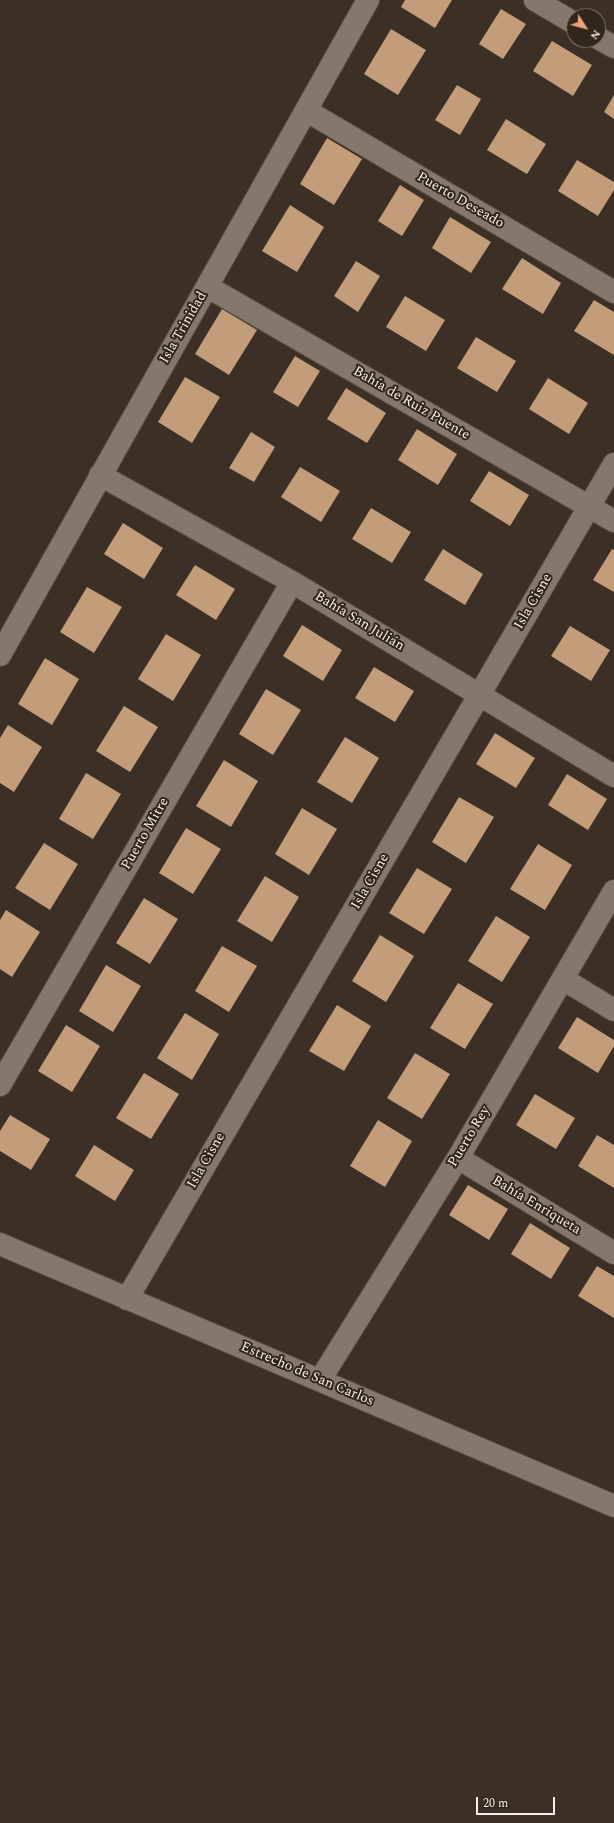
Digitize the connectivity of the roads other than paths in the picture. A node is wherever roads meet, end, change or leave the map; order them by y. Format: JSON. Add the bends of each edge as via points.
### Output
{"nodes":[{"id":1,"x":368,"y":0,"type":"edge"},
{"id":2,"x":535,"y":0,"type":"edge"},
{"id":3,"x":566,"y":19,"type":"edge"},
{"id":4,"x":307,"y":111,"type":"junction"},
{"id":5,"x":208,"y":286,"type":"junction"},
{"id":6,"x":614,"y":292,"type":"edge"},
{"id":7,"x":614,"y":464,"type":"edge"},
{"id":8,"x":100,"y":475,"type":"junction"},
{"id":9,"x":589,"y":506,"type":"junction"},
{"id":10,"x":614,"y":521,"type":"edge"},
{"id":11,"x":292,"y":582,"type":"junction"},
{"id":12,"x":0,"y":655,"type":"edge"},
{"id":13,"x":480,"y":695,"type":"junction"},
{"id":14,"x":614,"y":776,"type":"edge"},
{"id":15,"x":614,"y":891,"type":"edge"},
{"id":16,"x":563,"y":979,"type":"junction"},
{"id":17,"x":614,"y":1010,"type":"edge"},
{"id":18,"x":0,"y":1085,"type":"edge"},
{"id":19,"x":458,"y":1158,"type":"junction"},
{"id":20,"x":0,"y":1244,"type":"edge"},
{"id":21,"x":614,"y":1253,"type":"edge"},
{"id":22,"x":127,"y":1299,"type":"junction"},
{"id":23,"x":320,"y":1380,"type":"junction"},
{"id":24,"x":614,"y":1506,"type":"edge"}],
"edges":[{"from":1,"to":4,"type":"street","name":"Isla Trinidad"},
{"from":2,"to":3,"type":"street"},
{"from":4,"to":5,"type":"street","name":"Isla Trinidad"},
{"from":4,"to":6,"type":"street","name":"Puerto Deseado"},
{"from":5,"to":8,"type":"street","name":"Isla Trinidad"},
{"from":5,"to":9,"type":"street","name":"Bahía de Ruiz Puente"},
{"from":7,"to":9,"type":"street","name":"Isla Cisne"},
{"from":8,"to":11,"type":"street","name":"Bahía San Julián"},
{"from":8,"to":12,"type":"street","name":"Isla Trinidad"},
{"from":9,"to":10,"type":"street","name":"Bahía de Ruiz Puente"},
{"from":9,"to":13,"type":"street","name":"Isla Cisne"},
{"from":11,"to":13,"type":"street","name":"Bahía San Julián"},
{"from":11,"to":18,"type":"street","name":"Puerto Mitre"},
{"from":13,"to":14,"type":"street","name":"Bahía San Julián"},
{"from":13,"to":22,"type":"street","name":"Isla Cisne"},
{"from":15,"to":16,"type":"street","name":"Puerto Rey"},
{"from":16,"to":17,"type":"street"},
{"from":16,"to":19,"type":"street","name":"Puerto Rey"},
{"from":19,"to":21,"type":"street","name":"Bahía Enriqueta"},
{"from":19,"to":23,"type":"street","name":"Puerto Rey"},
{"from":20,"to":22,"type":"street","name":"Estrecho de San Carlos"},
{"from":22,"to":23,"type":"street","name":"Estrecho de San Carlos"},
{"from":23,"to":24,"type":"street","name":"Estrecho de San Carlos"}]}
